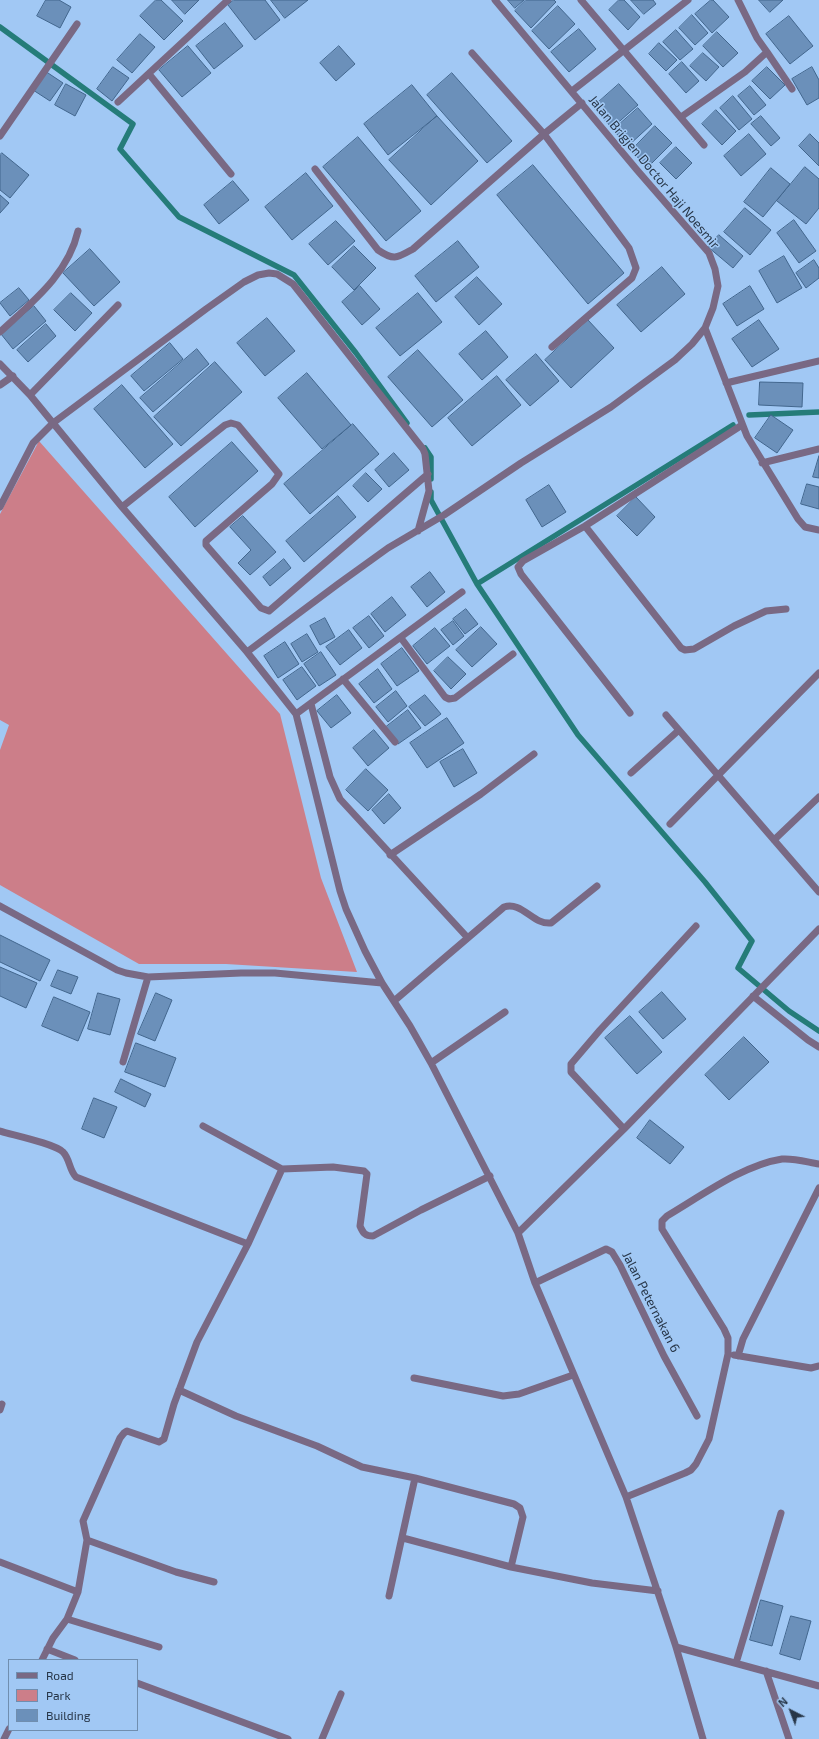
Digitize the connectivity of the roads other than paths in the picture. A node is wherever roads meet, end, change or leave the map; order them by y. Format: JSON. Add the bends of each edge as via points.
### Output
{"nodes":[{"id":1,"x":228,"y":0,"type":"edge"},
{"id":2,"x":495,"y":0,"type":"edge"},
{"id":3,"x":582,"y":0,"type":"edge"},
{"id":4,"x":688,"y":0,"type":"edge"},
{"id":5,"x":738,"y":0,"type":"edge"},
{"id":6,"x":78,"y":24,"type":"dead end"},
{"id":7,"x":625,"y":51,"type":"junction"},
{"id":8,"x":767,"y":52,"type":"junction"},
{"id":9,"x":472,"y":53,"type":"dead end"},
{"id":10,"x":149,"y":74,"type":"junction"},
{"id":11,"x":792,"y":90,"type":"dead end"},
{"id":12,"x":572,"y":91,"type":"junction"},
{"id":13,"x":118,"y":102,"type":"dead end"},
{"id":14,"x":582,"y":103,"type":"junction"},
{"id":15,"x":681,"y":117,"type":"junction"},
{"id":16,"x":544,"y":134,"type":"junction"},
{"id":17,"x":0,"y":136,"type":"edge"},
{"id":18,"x":704,"y":145,"type":"dead end"},
{"id":19,"x":315,"y":169,"type":"dead end"},
{"id":20,"x":231,"y":174,"type":"dead end"},
{"id":21,"x":78,"y":231,"type":"dead end"},
{"id":22,"x":118,"y":305,"type":"dead end"},
{"id":23,"x":705,"y":328,"type":"junction"},
{"id":24,"x":0,"y":332,"type":"edge"},
{"id":25,"x":552,"y":346,"type":"dead end"},
{"id":26,"x":819,"y":361,"type":"edge"},
{"id":27,"x":0,"y":364,"type":"edge"},
{"id":28,"x":13,"y":376,"type":"junction"},
{"id":29,"x":726,"y":383,"type":"junction"},
{"id":30,"x":0,"y":385,"type":"edge"},
{"id":31,"x":30,"y":395,"type":"junction"},
{"id":32,"x":53,"y":423,"type":"junction"},
{"id":33,"x":742,"y":425,"type":"junction"},
{"id":34,"x":819,"y":448,"type":"edge"},
{"id":35,"x":762,"y":463,"type":"junction"},
{"id":36,"x":428,"y":474,"type":"junction"},
{"id":37,"x":0,"y":507,"type":"edge"},
{"id":38,"x":122,"y":507,"type":"junction"},
{"id":39,"x":585,"y":526,"type":"junction"},
{"id":40,"x":418,"y":530,"type":"junction"},
{"id":41,"x":819,"y":530,"type":"edge"},
{"id":42,"x":462,"y":592,"type":"dead end"},
{"id":43,"x":786,"y":609,"type":"dead end"},
{"id":44,"x":401,"y":638,"type":"junction"},
{"id":45,"x":247,"y":652,"type":"junction"},
{"id":46,"x":513,"y":654,"type":"dead end"},
{"id":47,"x":819,"y":673,"type":"edge"},
{"id":48,"x":343,"y":679,"type":"junction"},
{"id":49,"x":311,"y":704,"type":"junction"},
{"id":50,"x":630,"y":713,"type":"dead end"},
{"id":51,"x":296,"y":714,"type":"junction"},
{"id":52,"x":666,"y":715,"type":"dead end"},
{"id":53,"x":679,"y":730,"type":"junction"},
{"id":54,"x":395,"y":742,"type":"dead end"},
{"id":55,"x":534,"y":754,"type":"dead end"},
{"id":56,"x":631,"y":773,"type":"dead end"},
{"id":57,"x":719,"y":776,"type":"junction"},
{"id":58,"x":819,"y":797,"type":"edge"},
{"id":59,"x":670,"y":824,"type":"dead end"},
{"id":60,"x":774,"y":840,"type":"junction"},
{"id":61,"x":390,"y":855,"type":"junction"},
{"id":62,"x":597,"y":886,"type":"dead end"},
{"id":63,"x":819,"y":892,"type":"edge"},
{"id":64,"x":0,"y":906,"type":"edge"},
{"id":65,"x":696,"y":926,"type":"dead end"},
{"id":66,"x":819,"y":929,"type":"edge"},
{"id":67,"x":467,"y":937,"type":"junction"},
{"id":68,"x":148,"y":977,"type":"junction"},
{"id":69,"x":382,"y":983,"type":"junction"},
{"id":70,"x":755,"y":994,"type":"junction"},
{"id":71,"x":394,"y":1001,"type":"junction"},
{"id":72,"x":505,"y":1012,"type":"dead end"},
{"id":73,"x":819,"y":1047,"type":"edge"},
{"id":74,"x":123,"y":1062,"type":"dead end"},
{"id":75,"x":431,"y":1063,"type":"junction"},
{"id":76,"x":203,"y":1126,"type":"dead end"},
{"id":77,"x":624,"y":1129,"type":"junction"},
{"id":78,"x":0,"y":1131,"type":"edge"},
{"id":79,"x":819,"y":1164,"type":"edge"},
{"id":80,"x":282,"y":1168,"type":"junction"},
{"id":81,"x":490,"y":1176,"type":"junction"},
{"id":82,"x":819,"y":1188,"type":"edge"},
{"id":83,"x":518,"y":1234,"type":"junction"},
{"id":84,"x":248,"y":1244,"type":"junction"},
{"id":85,"x":535,"y":1283,"type":"junction"},
{"id":86,"x":728,"y":1354,"type":"junction"},
{"id":87,"x":738,"y":1356,"type":"junction"},
{"id":88,"x":819,"y":1366,"type":"edge"},
{"id":89,"x":573,"y":1375,"type":"junction"},
{"id":90,"x":414,"y":1378,"type":"dead end"},
{"id":91,"x":179,"y":1390,"type":"junction"},
{"id":92,"x":697,"y":1416,"type":"dead end"},
{"id":93,"x":415,"y":1478,"type":"junction"},
{"id":94,"x":626,"y":1497,"type":"junction"},
{"id":95,"x":781,"y":1513,"type":"dead end"},
{"id":96,"x":403,"y":1538,"type":"junction"},
{"id":97,"x":87,"y":1540,"type":"junction"},
{"id":98,"x":0,"y":1562,"type":"edge"},
{"id":99,"x":512,"y":1568,"type":"junction"},
{"id":100,"x":214,"y":1582,"type":"dead end"},
{"id":101,"x":658,"y":1591,"type":"junction"},
{"id":102,"x":78,"y":1592,"type":"junction"},
{"id":103,"x":389,"y":1596,"type":"dead end"},
{"id":104,"x":66,"y":1619,"type":"junction"},
{"id":105,"x":159,"y":1647,"type":"dead end"},
{"id":106,"x":676,"y":1647,"type":"junction"},
{"id":107,"x":47,"y":1649,"type":"junction"},
{"id":108,"x":42,"y":1659,"type":"edge"},
{"id":109,"x":72,"y":1659,"type":"edge"},
{"id":110,"x":736,"y":1663,"type":"junction"},
{"id":111,"x":766,"y":1671,"type":"junction"},
{"id":112,"x":138,"y":1683,"type":"edge"},
{"id":113,"x":819,"y":1686,"type":"edge"},
{"id":114,"x":341,"y":1694,"type":"dead end"},
{"id":115,"x":288,"y":1739,"type":"edge"},
{"id":116,"x":322,"y":1739,"type":"edge"},
{"id":117,"x":703,"y":1739,"type":"edge"},
{"id":118,"x":789,"y":1739,"type":"edge"}],
"edges":[{"from":1,"to":10,"type":"street"},
{"from":2,"to":12,"type":"street","name":"Jalan Brigjen Doctor Haji Noesmir"},
{"from":3,"to":7,"type":"street"},
{"from":4,"to":7,"type":"street"},
{"from":5,"to":8,"type":"street"},
{"from":6,"to":17,"type":"street"},
{"from":7,"to":12,"type":"street"},
{"from":7,"to":15,"type":"street"},
{"from":8,"to":11,"type":"street"},
{"from":8,"to":15,"type":"street","via":[[744,72]]},
{"from":9,"to":16,"type":"street"},
{"from":10,"to":13,"type":"street"},
{"from":10,"to":20,"type":"street"},
{"from":12,"to":14,"type":"street","name":"Jalan Brigjen Doctor Haji Noesmir"},
{"from":14,"to":16,"type":"street"},
{"from":14,"to":23,"type":"street","name":"Jalan Brigjen Doctor Haji Noesmir","via":[[709,253],[718,286]]},
{"from":15,"to":18,"type":"street"},
{"from":16,"to":19,"type":"street","via":[[413,249],[400,257],[389,257],[378,250]]},
{"from":16,"to":25,"type":"street","via":[[629,248],[636,268],[632,278]]},
{"from":21,"to":24,"type":"street","via":[[69,257],[53,281]]},
{"from":22,"to":31,"type":"street"},
{"from":23,"to":29,"type":"street"},
{"from":23,"to":40,"type":"street","name":"Jalan Brigjen Doctor Haji Noesmir","via":[[675,360],[611,407]]},
{"from":26,"to":29,"type":"street"},
{"from":27,"to":28,"type":"street"},
{"from":28,"to":30,"type":"street"},
{"from":28,"to":31,"type":"street"},
{"from":29,"to":33,"type":"street"},
{"from":31,"to":32,"type":"street"},
{"from":32,"to":36,"type":"street","via":[[244,282],[258,274],[277,274],[293,284],[419,444],[425,454]]},
{"from":32,"to":37,"type":"street","via":[[33,443]]},
{"from":32,"to":38,"type":"street"},
{"from":33,"to":35,"type":"street"},
{"from":33,"to":39,"type":"street"},
{"from":34,"to":35,"type":"street"},
{"from":35,"to":41,"type":"street","via":[[798,519],[805,527]]},
{"from":36,"to":38,"type":"street","via":[[268,611],[261,608],[206,545],[206,541],[272,484],[279,474],[238,425],[225,425]]},
{"from":36,"to":40,"type":"street","via":[[429,491]]},
{"from":38,"to":45,"type":"street"},
{"from":39,"to":43,"type":"street","via":[[681,648],[694,648],[766,611]]},
{"from":39,"to":50,"type":"street","via":[[519,564],[519,570]]},
{"from":40,"to":45,"type":"street","name":"Jalan Brigjen Doctor Haji Noesmir","via":[[388,548]]},
{"from":42,"to":44,"type":"street"},
{"from":44,"to":46,"type":"street","via":[[449,699],[455,698]]},
{"from":44,"to":48,"type":"street"},
{"from":45,"to":51,"type":"street"},
{"from":47,"to":57,"type":"street"},
{"from":48,"to":49,"type":"street"},
{"from":48,"to":54,"type":"street"},
{"from":49,"to":51,"type":"street"},
{"from":49,"to":61,"type":"street","via":[[336,792]]},
{"from":51,"to":69,"type":"street","via":[[340,891],[365,951]]},
{"from":52,"to":53,"type":"street"},
{"from":53,"to":56,"type":"street"},
{"from":53,"to":57,"type":"street"},
{"from":55,"to":61,"type":"street"},
{"from":57,"to":59,"type":"street"},
{"from":57,"to":60,"type":"street"},
{"from":58,"to":60,"type":"street"},
{"from":60,"to":63,"type":"street"},
{"from":61,"to":67,"type":"street"},
{"from":62,"to":67,"type":"street","via":[[551,923],[540,921],[514,905],[507,906]]},
{"from":64,"to":68,"type":"street","via":[[117,970]]},
{"from":65,"to":77,"type":"street","via":[[571,1064],[571,1072]]},
{"from":66,"to":70,"type":"street"},
{"from":67,"to":71,"type":"street"},
{"from":68,"to":69,"type":"street","via":[[275,973]]},
{"from":68,"to":74,"type":"street"},
{"from":69,"to":71,"type":"street"},
{"from":70,"to":73,"type":"street"},
{"from":70,"to":77,"type":"street"},
{"from":71,"to":75,"type":"street"},
{"from":72,"to":75,"type":"street"},
{"from":75,"to":81,"type":"street"},
{"from":76,"to":80,"type":"street"},
{"from":77,"to":83,"type":"street"},
{"from":78,"to":84,"type":"street","via":[[58,1148],[66,1156],[76,1176]]},
{"from":79,"to":86,"type":"street","via":[[783,1159],[754,1166],[662,1221],[662,1229],[724,1329],[728,1338]]},
{"from":80,"to":81,"type":"street","via":[[360,1169],[366,1172],[360,1226],[369,1236]]},
{"from":80,"to":84,"type":"street"},
{"from":81,"to":83,"type":"street"},
{"from":82,"to":87,"type":"street","via":[[743,1339]]},
{"from":83,"to":85,"type":"street"},
{"from":84,"to":91,"type":"street","via":[[197,1342]]},
{"from":85,"to":89,"type":"street"},
{"from":85,"to":92,"type":"street","name":"Jalan Peternakan 6","via":[[606,1249],[612,1252]]},
{"from":86,"to":87,"type":"street"},
{"from":86,"to":94,"type":"street","via":[[709,1439],[696,1464],[685,1473]]},
{"from":87,"to":88,"type":"street","via":[[811,1368]]},
{"from":89,"to":90,"type":"street","via":[[519,1394],[503,1396]]},
{"from":89,"to":94,"type":"street"},
{"from":91,"to":93,"type":"street","via":[[236,1416],[297,1437],[362,1467]]},
{"from":91,"to":97,"type":"street","via":[[163,1441],[159,1442],[127,1431],[122,1434],[83,1521]]},
{"from":93,"to":96,"type":"street"},
{"from":93,"to":99,"type":"street","via":[[517,1505],[523,1517]]},
{"from":94,"to":101,"type":"street"},
{"from":95,"to":110,"type":"street"},
{"from":96,"to":99,"type":"street"},
{"from":96,"to":103,"type":"street"},
{"from":97,"to":100,"type":"street","via":[[176,1572]]},
{"from":97,"to":102,"type":"street"},
{"from":98,"to":102,"type":"street"},
{"from":99,"to":101,"type":"street","via":[[592,1583]]},
{"from":101,"to":106,"type":"street"},
{"from":102,"to":104,"type":"street"},
{"from":104,"to":105,"type":"street"},
{"from":104,"to":107,"type":"street"},
{"from":106,"to":110,"type":"street"},
{"from":106,"to":117,"type":"street"},
{"from":107,"to":108,"type":"street"},
{"from":107,"to":109,"type":"street"},
{"from":110,"to":111,"type":"street"},
{"from":111,"to":113,"type":"street"},
{"from":111,"to":118,"type":"street"},
{"from":112,"to":115,"type":"street"},
{"from":114,"to":116,"type":"street"}]}
